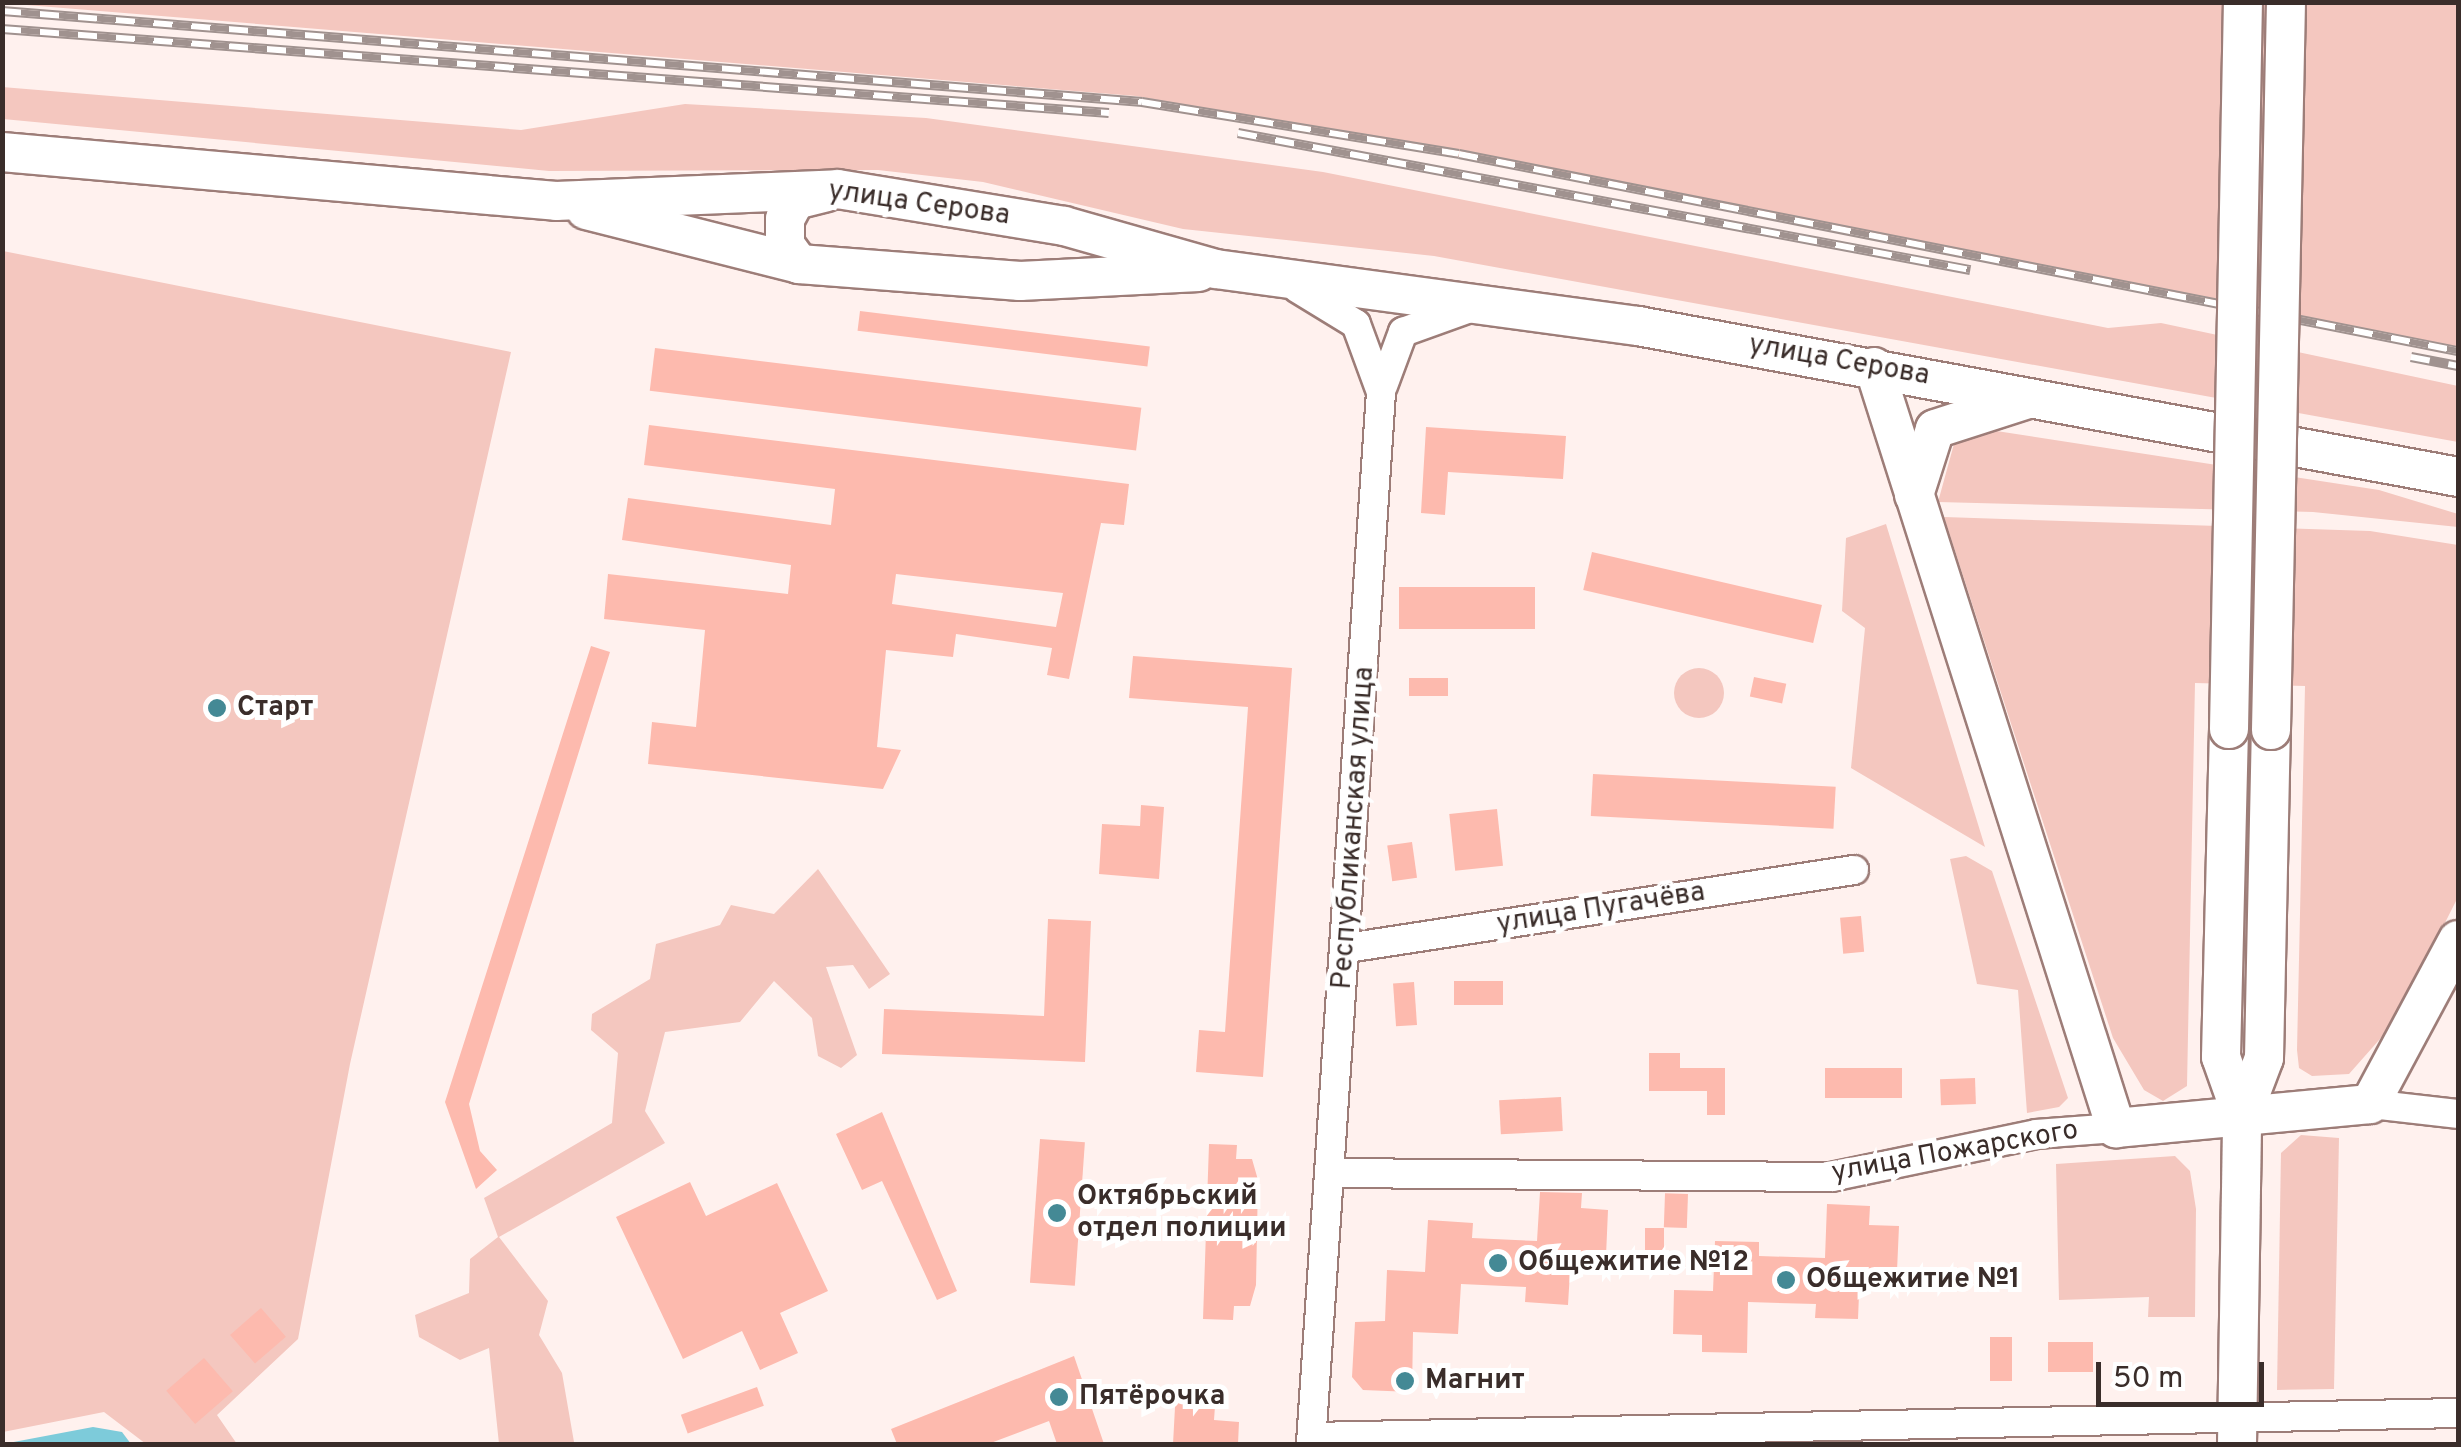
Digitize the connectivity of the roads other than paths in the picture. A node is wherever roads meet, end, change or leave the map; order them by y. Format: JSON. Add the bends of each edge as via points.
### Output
{"nodes":[{"id":1,"x":2243,"y":2,"type":"edge"},
{"id":2,"x":2286,"y":2,"type":"edge"},
{"id":3,"x":2,"y":152,"type":"edge"},
{"id":4,"x":838,"y":189,"type":"junction"},
{"id":5,"x":556,"y":202,"type":"junction"},
{"id":6,"x":800,"y":264,"type":"junction"},
{"id":7,"x":1216,"y":269,"type":"junction"},
{"id":8,"x":1262,"y":275,"type":"junction"},
{"id":9,"x":1484,"y":304,"type":"junction"},
{"id":10,"x":1800,"y":354,"type":"junction"},
{"id":11,"x":1874,"y":367,"type":"junction"},
{"id":12,"x":1381,"y":392,"type":"junction"},
{"id":13,"x":2042,"y":396,"type":"junction"},
{"id":14,"x":1894,"y":439,"type":"junction"},
{"id":15,"x":2458,"y":476,"type":"edge"},
{"id":16,"x":1914,"y":508,"type":"junction"},
{"id":17,"x":1854,"y":870,"type":"dead end"},
{"id":18,"x":2458,"y":940,"type":"edge"},
{"id":19,"x":1347,"y":948,"type":"junction"},
{"id":20,"x":2370,"y":1104,"type":"junction"},
{"id":21,"x":2458,"y":1114,"type":"edge"},
{"id":22,"x":2242,"y":1116,"type":"junction"},
{"id":23,"x":2116,"y":1128,"type":"junction"},
{"id":24,"x":1329,"y":1174,"type":"junction"},
{"id":25,"x":2458,"y":1413,"type":"edge"},
{"id":26,"x":2237,"y":1430,"type":"edge"},
{"id":27,"x":1311,"y":1441,"type":"edge"}],
"edges":[{"from":1,"to":22,"type":"street","bridge":true,"via":[[2221,1057]]},
{"from":2,"to":22,"type":"street","bridge":true,"via":[[2264,1058]]},
{"from":3,"to":5,"type":"street","name":"улица Серова"},
{"from":4,"to":5,"type":"street","name":"улица Серова"},
{"from":4,"to":6,"type":"street","via":[[795,200],[785,220],[785,245]]},
{"from":4,"to":7,"type":"street","name":"улица Серова","via":[[1064,226]]},
{"from":5,"to":6,"type":"street","name":"улица Серова"},
{"from":6,"to":7,"type":"street","name":"улица Серова","via":[[1020,281]]},
{"from":7,"to":8,"type":"street","name":"улица Серова"},
{"from":8,"to":9,"type":"street","name":"улица Серова"},
{"from":8,"to":12,"type":"street","name":"Республиканская улица","via":[[1324,298],[1356,324]]},
{"from":9,"to":10,"type":"street","name":"улица Серова"},
{"from":9,"to":12,"type":"street","via":[[1403,332]]},
{"from":10,"to":11,"type":"street","name":"улица Серова"},
{"from":10,"to":14,"type":"street","via":[[1860,391]]},
{"from":11,"to":13,"type":"street","name":"улица Серова"},
{"from":11,"to":14,"type":"street"},
{"from":12,"to":19,"type":"street","name":"Республиканская улица"},
{"from":13,"to":15,"type":"street","name":"улица Серова"},
{"from":13,"to":16,"type":"street","via":[[1935,428],[1915,469]]},
{"from":14,"to":16,"type":"street"},
{"from":16,"to":23,"type":"street"},
{"from":17,"to":19,"type":"street","name":"улица Пугачёва"},
{"from":18,"to":20,"type":"street"},
{"from":19,"to":24,"type":"street","name":"Республиканская улица"},
{"from":20,"to":21,"type":"street","name":"улица Пожарского"},
{"from":20,"to":22,"type":"street","name":"улица Пожарского"},
{"from":22,"to":23,"type":"street","name":"улица Пожарского"},
{"from":22,"to":26,"type":"street"},
{"from":23,"to":24,"type":"street","name":"улица Пожарского","via":[[2036,1134],[1831,1177]]},
{"from":24,"to":27,"type":"street","name":"Республиканская улица"},
{"from":25,"to":26,"type":"street"},
{"from":26,"to":27,"type":"street"}]}
